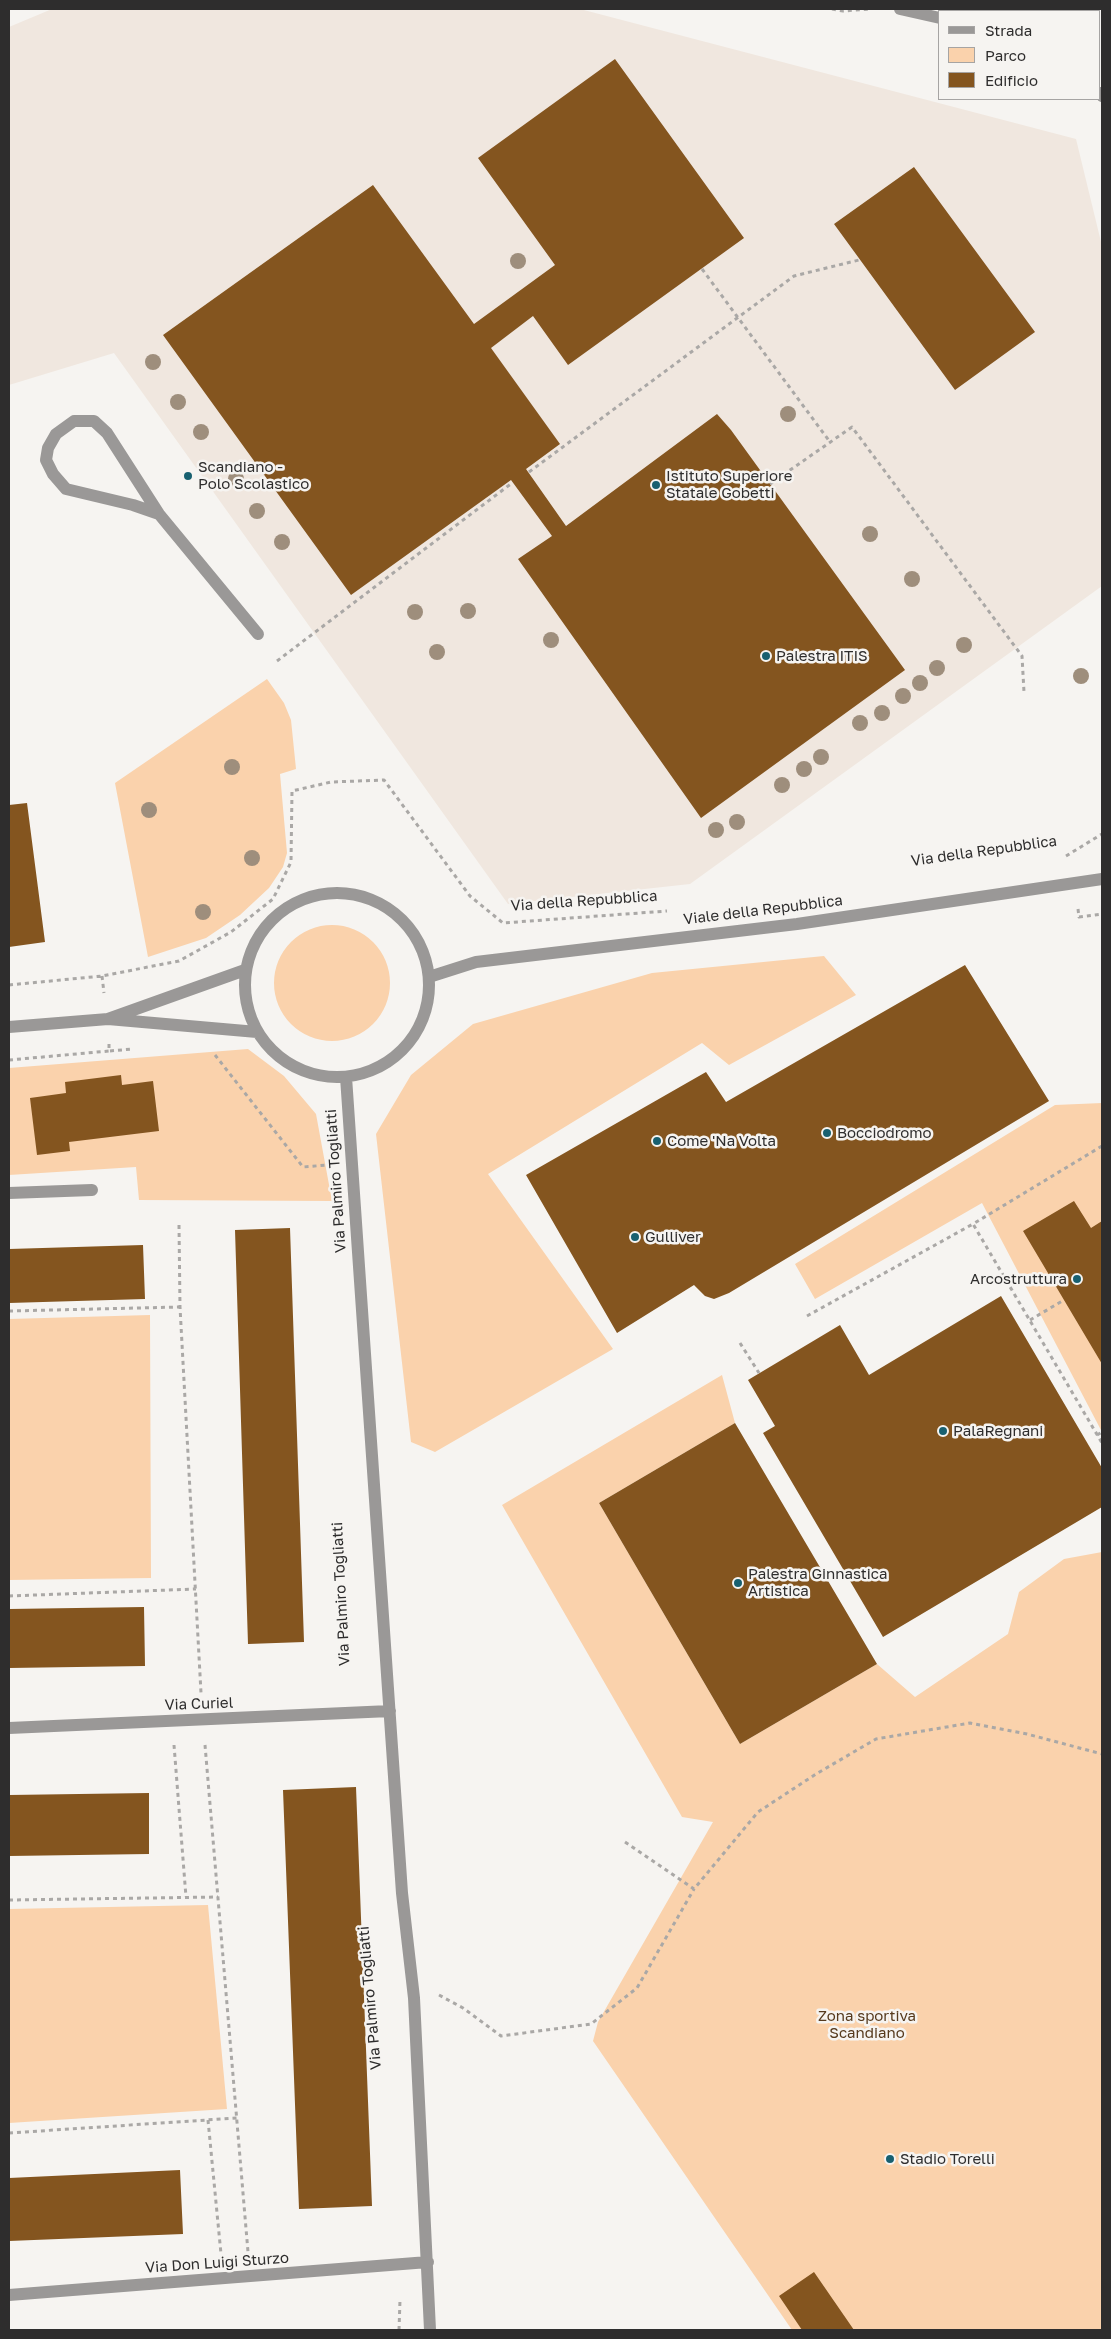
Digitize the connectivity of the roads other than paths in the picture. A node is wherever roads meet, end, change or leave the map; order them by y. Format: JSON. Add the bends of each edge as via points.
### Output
{"nodes":[{"id":1,"x":900,"y":9,"type":"edge"},
{"id":2,"x":938,"y":18,"type":"edge"},
{"id":3,"x":159,"y":514,"type":"junction"},
{"id":4,"x":258,"y":634,"type":"dead end"},
{"id":5,"x":1102,"y":879,"type":"edge"},
{"id":6,"x":245,"y":970,"type":"junction"},
{"id":7,"x":429,"y":977,"type":"junction"},
{"id":8,"x":108,"y":1019,"type":"junction"},
{"id":9,"x":9,"y":1027,"type":"edge"},
{"id":10,"x":257,"y":1032,"type":"junction"},
{"id":11,"x":346,"y":1077,"type":"junction"},
{"id":12,"x":92,"y":1190,"type":"dead end"},
{"id":13,"x":9,"y":1193,"type":"edge"},
{"id":14,"x":390,"y":1711,"type":"junction"},
{"id":15,"x":9,"y":1728,"type":"edge"},
{"id":16,"x":428,"y":2262,"type":"junction"},
{"id":17,"x":9,"y":2295,"type":"edge"},
{"id":18,"x":430,"y":2330,"type":"edge"}],
"edges":[{"from":1,"to":2,"type":"street"},
{"from":3,"to":3,"type":"street","via":[[106,433],[94,421],[74,421],[56,434],[46,460],[66,489]]},
{"from":3,"to":4,"type":"street"},
{"from":5,"to":7,"type":"street","name":"Viale della Repubblica","via":[[797,924],[476,962]]},
{"from":6,"to":7,"type":"street","via":[[251,950],[270,921],[301,900],[332,893],[364,897],[397,915],[420,944]]},
{"from":6,"to":8,"type":"street"},
{"from":6,"to":10,"type":"street","via":[[247,1008]]},
{"from":7,"to":11,"type":"street","via":[[426,1008],[408,1044],[386,1063],[368,1072]]},
{"from":8,"to":9,"type":"street"},
{"from":8,"to":10,"type":"street"},
{"from":10,"to":11,"type":"street","via":[[276,1055],[296,1068],[324,1076]]},
{"from":11,"to":14,"type":"street","name":"Via Palmiro Togliatti"},
{"from":12,"to":13,"type":"street"},
{"from":14,"to":15,"type":"street","name":"Via Curiel"},
{"from":14,"to":16,"type":"street","name":"Via Palmiro Togliatti","via":[[402,1892],[414,1998]]},
{"from":16,"to":17,"type":"street","name":"Via Don Luigi Sturzo"},
{"from":16,"to":18,"type":"street","name":"Via Palmiro Togliatti"}]}
